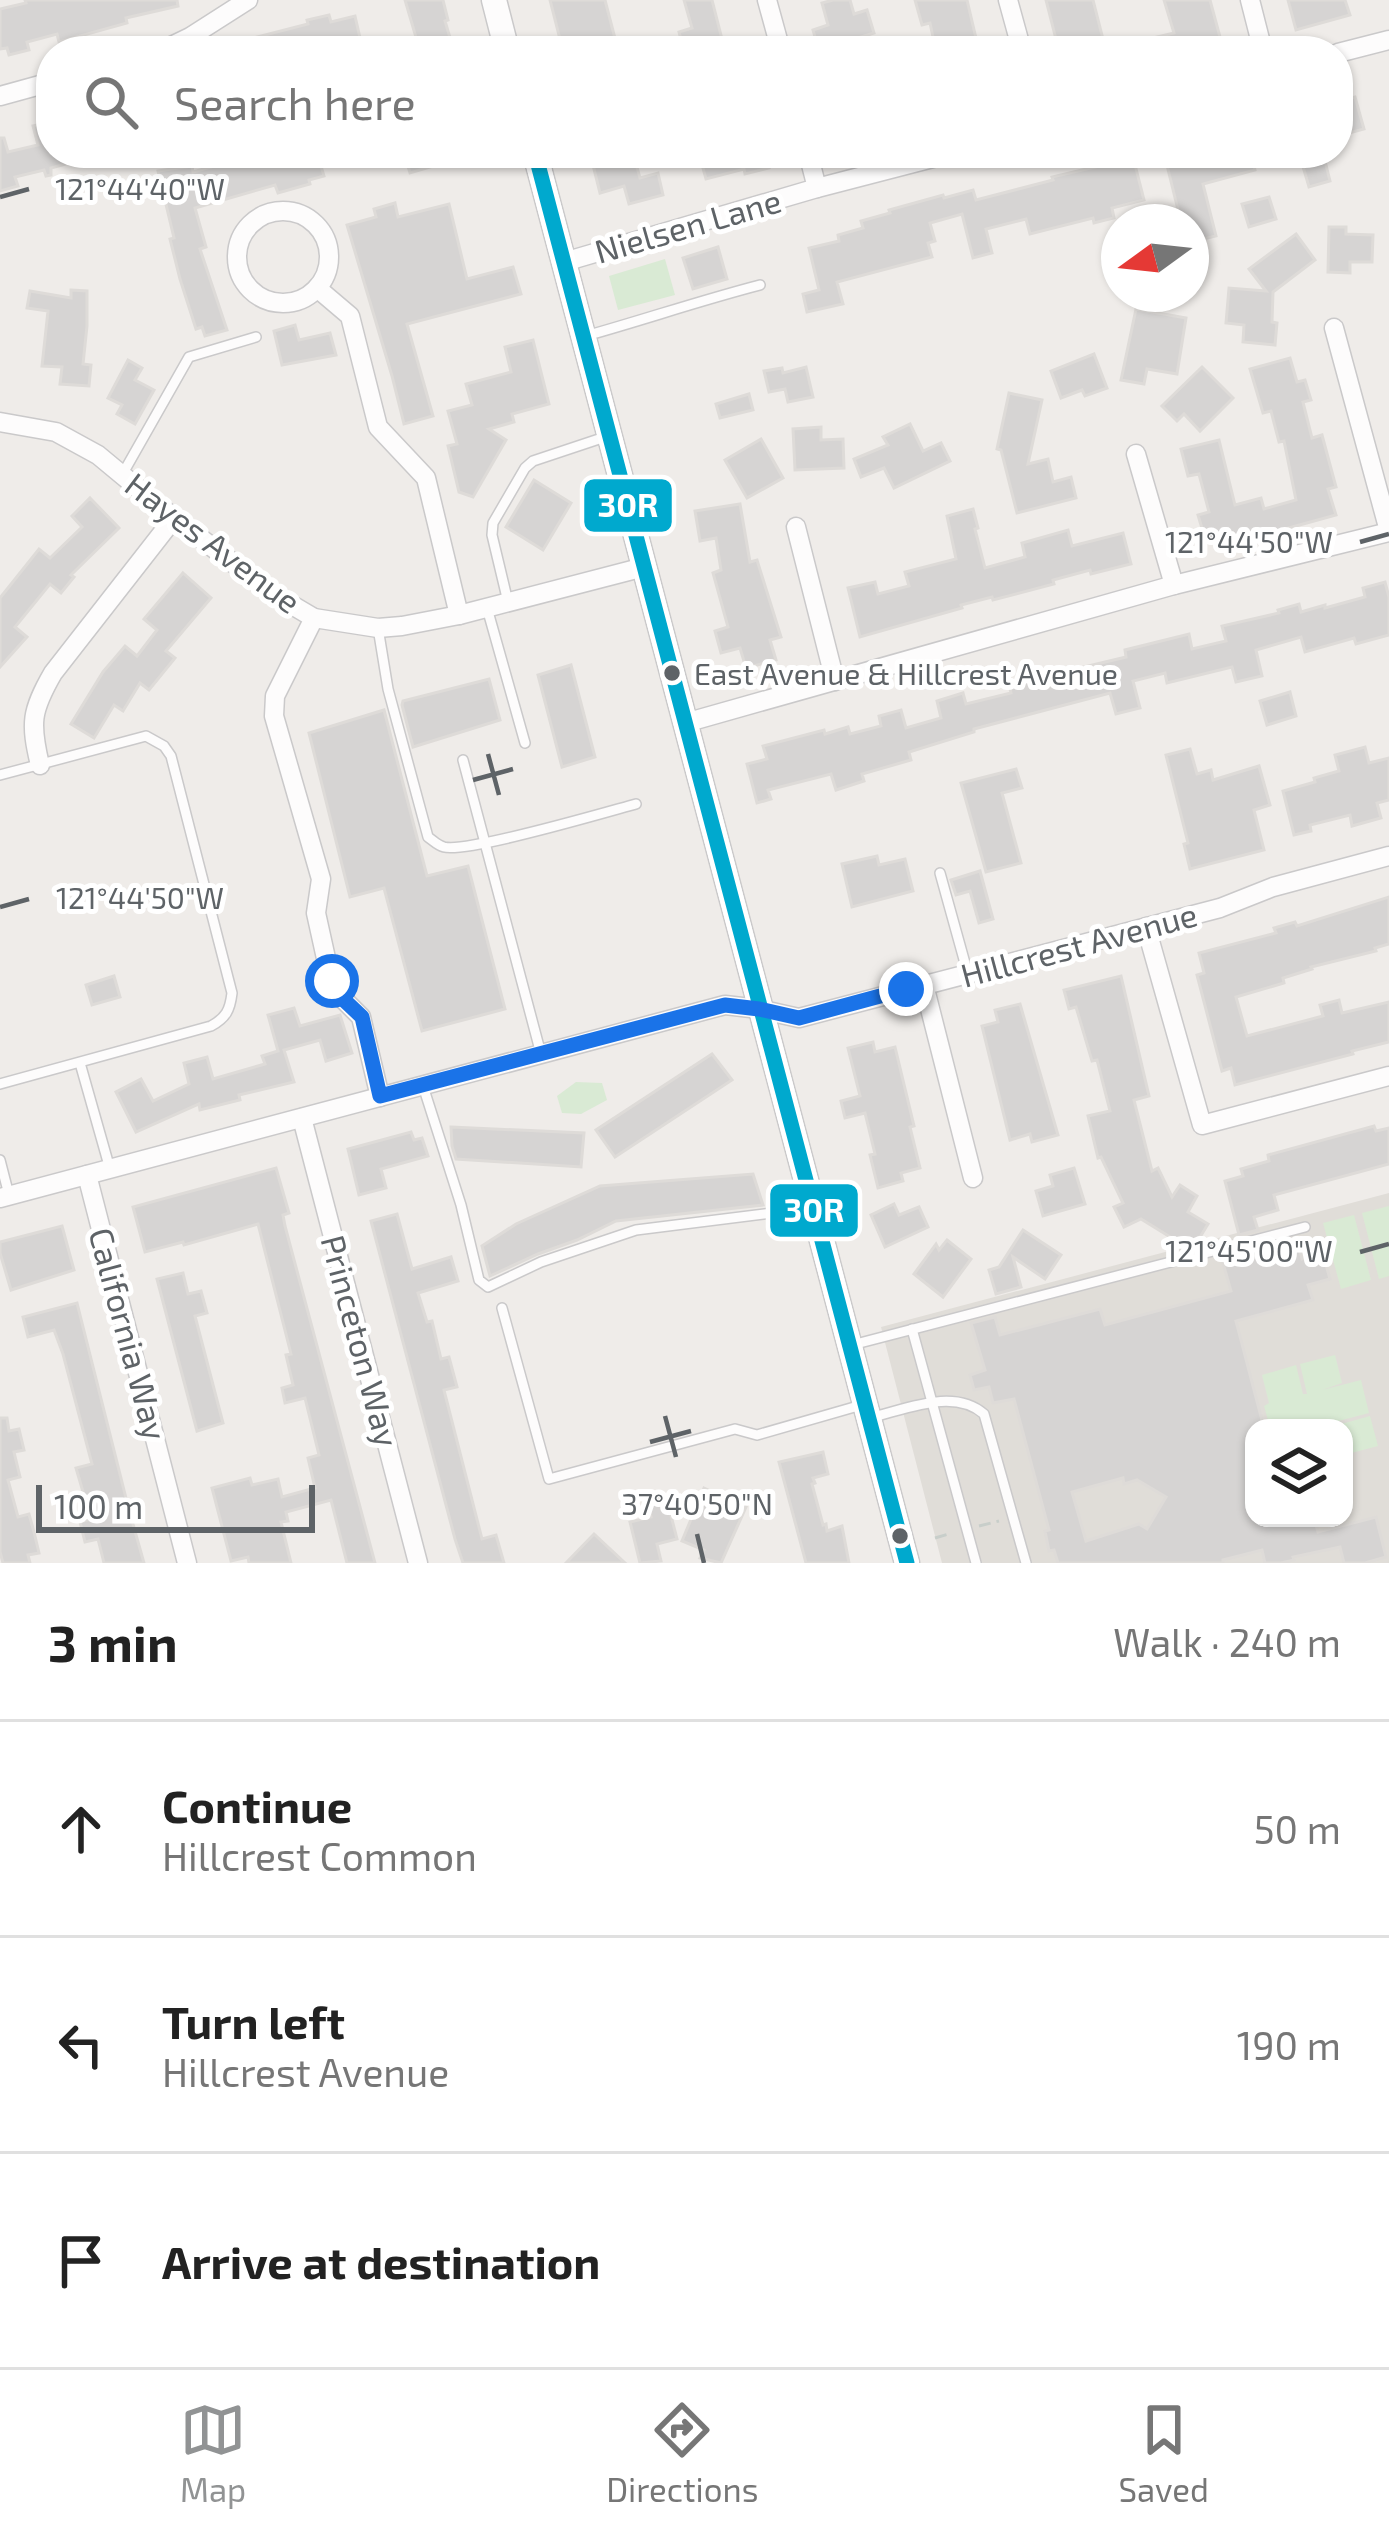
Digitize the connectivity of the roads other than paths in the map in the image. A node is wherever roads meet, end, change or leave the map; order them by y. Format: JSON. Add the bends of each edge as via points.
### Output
{"nodes":[{"id":1,"x":494,"y":0,"type":"edge"},
{"id":2,"x":767,"y":0,"type":"edge"},
{"id":3,"x":1008,"y":0,"type":"edge"},
{"id":4,"x":1250,"y":0,"type":"edge"},
{"id":5,"x":237,"y":3,"type":"edge"},
{"id":6,"x":185,"y":36,"type":"edge"},
{"id":7,"x":503,"y":36,"type":"edge"},
{"id":8,"x":777,"y":36,"type":"edge"},
{"id":9,"x":1018,"y":36,"type":"edge"},
{"id":10,"x":1259,"y":36,"type":"edge"},
{"id":11,"x":1389,"y":40,"type":"edge"},
{"id":12,"x":1353,"y":49,"type":"edge"},
{"id":13,"x":36,"y":86,"type":"edge"},
{"id":14,"x":0,"y":96,"type":"edge"},
{"id":15,"x":539,"y":168,"type":"edge"},
{"id":16,"x":812,"y":168,"type":"edge"},
{"id":17,"x":894,"y":168,"type":"edge"},
{"id":18,"x":817,"y":188,"type":"junction"},
{"id":19,"x":564,"y":262,"type":"junction"},
{"id":20,"x":760,"y":285,"type":"dead end"},
{"id":21,"x":317,"y":288,"type":"junction"},
{"id":22,"x":1334,"y":328,"type":"dead end"},
{"id":23,"x":256,"y":337,"type":"dead end"},
{"id":24,"x":583,"y":337,"type":"junction"},
{"id":25,"x":0,"y":422,"type":"edge"},
{"id":26,"x":610,"y":435,"type":"junction"},
{"id":27,"x":1136,"y":454,"type":"dead end"},
{"id":28,"x":122,"y":475,"type":"junction"},
{"id":29,"x":174,"y":518,"type":"junction"},
{"id":30,"x":796,"y":527,"type":"dead end"},
{"id":31,"x":1389,"y":532,"type":"edge"},
{"id":32,"x":644,"y":567,"type":"junction"},
{"id":33,"x":1174,"y":585,"type":"junction"},
{"id":34,"x":508,"y":602,"type":"junction"},
{"id":35,"x":488,"y":608,"type":"junction"},
{"id":36,"x":459,"y":615,"type":"junction"},
{"id":37,"x":314,"y":618,"type":"junction"},
{"id":38,"x":378,"y":628,"type":"junction"},
{"id":39,"x":835,"y":682,"type":"junction"},
{"id":40,"x":685,"y":724,"type":"junction"},
{"id":41,"x":525,"y":743,"type":"dead end"},
{"id":42,"x":463,"y":760,"type":"dead end"},
{"id":43,"x":40,"y":765,"type":"junction"},
{"id":44,"x":0,"y":775,"type":"edge"},
{"id":45,"x":636,"y":804,"type":"dead end"},
{"id":46,"x":485,"y":842,"type":"junction"},
{"id":47,"x":1389,"y":856,"type":"edge"},
{"id":48,"x":940,"y":873,"type":"dead end"},
{"id":49,"x":1147,"y":927,"type":"junction"},
{"id":50,"x":968,"y":974,"type":"junction"},
{"id":51,"x":924,"y":986,"type":"junction"},
{"id":52,"x":759,"y":1009,"type":"junction"},
{"id":53,"x":541,"y":1054,"type":"junction"},
{"id":54,"x":80,"y":1063,"type":"junction"},
{"id":55,"x":1389,"y":1076,"type":"edge"},
{"id":56,"x":0,"y":1084,"type":"edge"},
{"id":57,"x":423,"y":1085,"type":"junction"},
{"id":58,"x":380,"y":1096,"type":"junction"},
{"id":59,"x":302,"y":1118,"type":"junction"},
{"id":60,"x":0,"y":1160,"type":"edge"},
{"id":61,"x":110,"y":1168,"type":"junction"},
{"id":62,"x":87,"y":1175,"type":"junction"},
{"id":63,"x":974,"y":1178,"type":"dead end"},
{"id":64,"x":5,"y":1197,"type":"edge"},
{"id":65,"x":811,"y":1203,"type":"junction"},
{"id":66,"x":1305,"y":1227,"type":"dead end"},
{"id":67,"x":502,"y":1308,"type":"dead end"},
{"id":68,"x":912,"y":1330,"type":"junction"},
{"id":69,"x":849,"y":1346,"type":"junction"},
{"id":70,"x":933,"y":1403,"type":"junction"},
{"id":71,"x":866,"y":1411,"type":"junction"},
{"id":72,"x":188,"y":1563,"type":"edge"},
{"id":73,"x":418,"y":1563,"type":"edge"},
{"id":74,"x":907,"y":1563,"type":"edge"},
{"id":75,"x":976,"y":1563,"type":"edge"},
{"id":76,"x":1025,"y":1563,"type":"edge"}],
"edges":[{"from":1,"to":7,"type":"main road"},
{"from":2,"to":8,"type":"street"},
{"from":3,"to":9,"type":"street"},
{"from":4,"to":10,"type":"street"},
{"from":5,"to":6,"type":"street"},
{"from":11,"to":12,"type":"street"},
{"from":13,"to":14,"type":"street"},
{"from":15,"to":19,"type":"main road"},
{"from":16,"to":18,"type":"street"},
{"from":17,"to":18,"type":"street","name":"Nielsen Lane"},
{"from":18,"to":19,"type":"street","name":"Nielsen Lane"},
{"from":19,"to":24,"type":"main road"},
{"from":20,"to":24,"type":"lane"},
{"from":21,"to":21,"type":"street","via":[[328,262],[313,223],[272,212],[247,228],[237,258],[259,297],[290,303]]},
{"from":21,"to":36,"type":"street","via":[[350,316],[378,427],[425,478]]},
{"from":22,"to":31,"type":"street"},
{"from":23,"to":28,"type":"lane","via":[[189,357]]},
{"from":24,"to":26,"type":"main road"},
{"from":25,"to":28,"type":"street","name":"Hayes Avenue","via":[[56,432]]},
{"from":26,"to":32,"type":"main road"},
{"from":26,"to":34,"type":"lane","via":[[525,468],[493,524]]},
{"from":27,"to":33,"type":"street"},
{"from":28,"to":29,"type":"street","name":"Hayes Avenue"},
{"from":29,"to":37,"type":"street","name":"Hayes Avenue"},
{"from":29,"to":43,"type":"street","via":[[37,701]]},
{"from":30,"to":39,"type":"street"},
{"from":31,"to":33,"type":"street"},
{"from":32,"to":34,"type":"street","name":"Hayes Avenue"},
{"from":32,"to":40,"type":"main road"},
{"from":33,"to":39,"type":"street"},
{"from":34,"to":35,"type":"street","name":"Hayes Avenue"},
{"from":35,"to":36,"type":"street","name":"Hayes Avenue"},
{"from":35,"to":41,"type":"lane"},
{"from":36,"to":38,"type":"street","name":"Hayes Avenue"},
{"from":37,"to":38,"type":"street","name":"Hayes Avenue"},
{"from":37,"to":58,"type":"street","via":[[275,696],[274,716],[321,879],[316,913],[332,981],[362,1017]]},
{"from":38,"to":46,"type":"lane","via":[[428,837],[450,848]]},
{"from":39,"to":40,"type":"street"},
{"from":40,"to":52,"type":"main road"},
{"from":42,"to":46,"type":"lane"},
{"from":43,"to":44,"type":"lane"},
{"from":43,"to":54,"type":"lane","via":[[146,736],[164,746],[232,993],[224,1019],[211,1026]]},
{"from":45,"to":46,"type":"lane"},
{"from":46,"to":53,"type":"lane"},
{"from":47,"to":49,"type":"street","name":"Hillcrest Avenue"},
{"from":48,"to":50,"type":"lane"},
{"from":49,"to":50,"type":"street","name":"Hillcrest Avenue"},
{"from":49,"to":55,"type":"street","via":[[1202,1125]]},
{"from":50,"to":51,"type":"street","name":"Hillcrest Avenue"},
{"from":51,"to":52,"type":"street","name":"Hillcrest Avenue","via":[[799,1018]]},
{"from":51,"to":63,"type":"street"},
{"from":52,"to":53,"type":"street","name":"Hillcrest Avenue","via":[[725,1005]]},
{"from":52,"to":65,"type":"main road"},
{"from":53,"to":57,"type":"street","name":"Hillcrest Avenue"},
{"from":54,"to":56,"type":"lane"},
{"from":54,"to":61,"type":"lane"},
{"from":57,"to":58,"type":"street","name":"Hillcrest Avenue"},
{"from":57,"to":65,"type":"lane","via":[[479,1280],[488,1287],[636,1230]]},
{"from":58,"to":59,"type":"street","name":"Hillcrest Avenue"},
{"from":59,"to":61,"type":"street","name":"Hillcrest Avenue"},
{"from":59,"to":73,"type":"street","name":"Princeton Way"},
{"from":60,"to":64,"type":"lane"},
{"from":61,"to":62,"type":"street","name":"Hillcrest Avenue"},
{"from":62,"to":64,"type":"street","name":"Hillcrest Avenue"},
{"from":62,"to":72,"type":"street","name":"California Way"},
{"from":65,"to":69,"type":"main road"},
{"from":66,"to":68,"type":"lane"},
{"from":67,"to":71,"type":"lane","via":[[549,1479],[735,1429],[758,1435]]},
{"from":68,"to":69,"type":"lane"},
{"from":68,"to":70,"type":"lane"},
{"from":69,"to":71,"type":"main road"},
{"from":70,"to":71,"type":"lane"},
{"from":70,"to":75,"type":"lane"},
{"from":70,"to":76,"type":"lane","via":[[958,1400],[985,1414]]},
{"from":71,"to":74,"type":"main road"}]}
